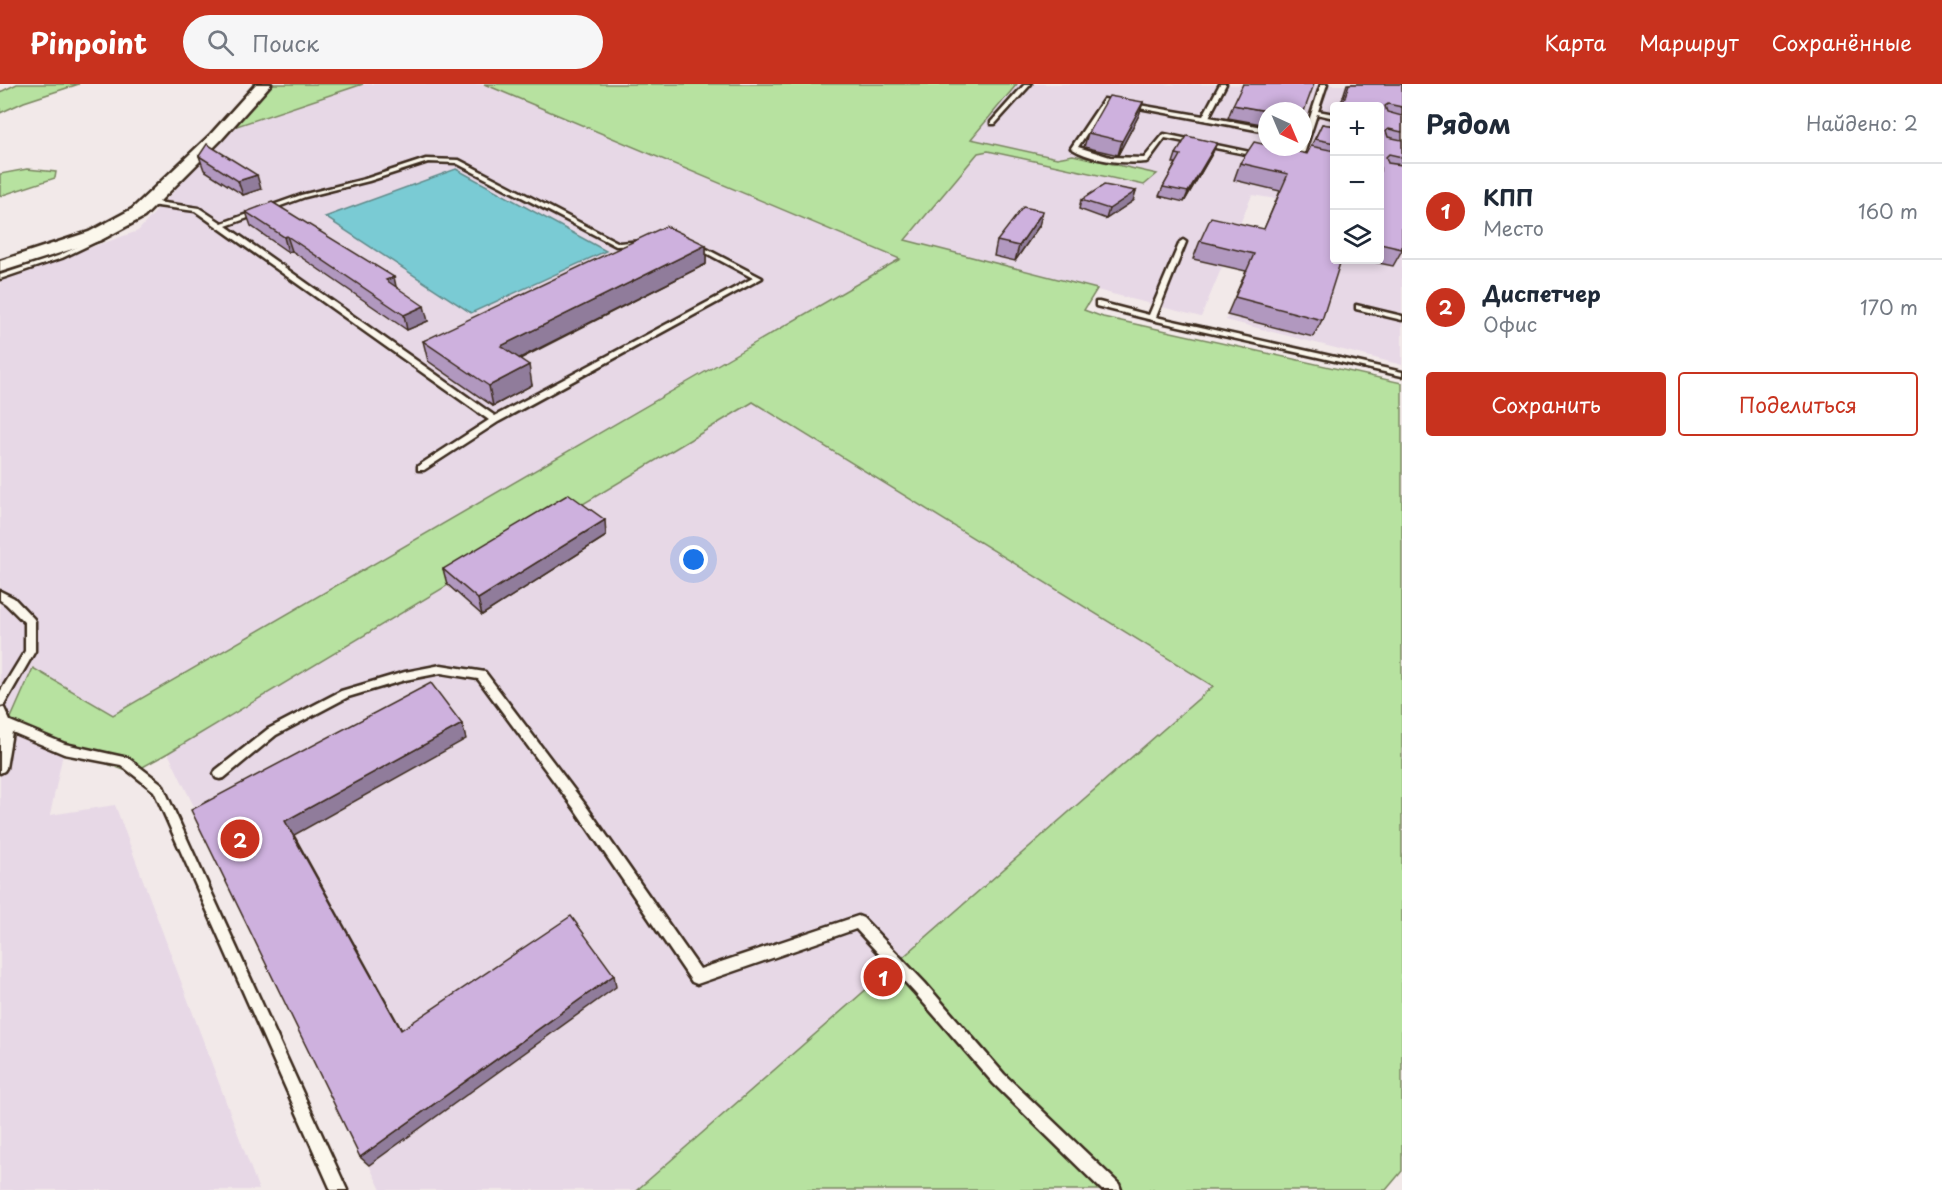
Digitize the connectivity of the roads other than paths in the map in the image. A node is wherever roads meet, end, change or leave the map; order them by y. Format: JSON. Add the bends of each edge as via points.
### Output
{"nodes":[{"id":1,"x":264,"y":84,"type":"edge"},
{"id":2,"x":1028,"y":84,"type":"edge"},
{"id":3,"x":1223,"y":84,"type":"edge"},
{"id":4,"x":1324,"y":84,"type":"edge"},
{"id":5,"x":1315,"y":112,"type":"junction"},
{"id":6,"x":1330,"y":115,"type":"edge"},
{"id":7,"x":1205,"y":119,"type":"junction"},
{"id":8,"x":1312,"y":120,"type":"edge"},
{"id":9,"x":993,"y":123,"type":"dead end"},
{"id":10,"x":1258,"y":128,"type":"edge"},
{"id":11,"x":1312,"y":136,"type":"edge"},
{"id":12,"x":1317,"y":136,"type":"edge"},
{"id":13,"x":1296,"y":156,"type":"edge"},
{"id":14,"x":1300,"y":157,"type":"joint"},
{"id":15,"x":1270,"y":158,"type":"edge"},
{"id":16,"x":1312,"y":159,"type":"edge"},
{"id":17,"x":150,"y":203,"type":"junction"},
{"id":18,"x":118,"y":224,"type":"junction"},
{"id":19,"x":221,"y":226,"type":"junction"},
{"id":20,"x":686,"y":240,"type":"edge"},
{"id":21,"x":650,"y":242,"type":"edge"},
{"id":22,"x":1183,"y":242,"type":"dead end"},
{"id":23,"x":0,"y":267,"type":"edge"},
{"id":24,"x":0,"y":278,"type":"edge"},
{"id":25,"x":1099,"y":304,"type":"dead end"},
{"id":26,"x":1359,"y":307,"type":"dead end"},
{"id":27,"x":1152,"y":318,"type":"junction"},
{"id":28,"x":1402,"y":318,"type":"edge"},
{"id":29,"x":1402,"y":374,"type":"edge"},
{"id":30,"x":495,"y":420,"type":"junction"},
{"id":31,"x":421,"y":468,"type":"dead end"},
{"id":32,"x":0,"y":595,"type":"edge"},
{"id":33,"x":0,"y":702,"type":"edge"},
{"id":34,"x":0,"y":711,"type":"edge"},
{"id":35,"x":2,"y":726,"type":"edge"},
{"id":36,"x":0,"y":768,"type":"edge"},
{"id":37,"x":220,"y":774,"type":"dead end"},
{"id":38,"x":339,"y":1190,"type":"edge"},
{"id":39,"x":1113,"y":1190,"type":"edge"}],
"edges":[{"from":1,"to":17,"type":"street"},
{"from":2,"to":9,"type":"lane"},
{"from":3,"to":7,"type":"lane"},
{"from":4,"to":5,"type":"lane"},
{"from":5,"to":6,"type":"lane"},
{"from":5,"to":8,"type":"lane"},
{"from":7,"to":10,"type":"lane"},
{"from":7,"to":15,"type":"lane","via":[[1106,100],[1074,148],[1130,162],[1146,160],[1164,136]]},
{"from":11,"to":12,"type":"lane"},
{"from":13,"to":14,"type":"lane"},
{"from":14,"to":16,"type":"lane"},
{"from":17,"to":18,"type":"street"},
{"from":17,"to":19,"type":"lane","via":[[197,209]]},
{"from":18,"to":23,"type":"street","via":[[63,248]]},
{"from":18,"to":24,"type":"lane","via":[[87,245]]},
{"from":19,"to":21,"type":"lane","via":[[303,196],[428,160],[447,160],[457,161],[618,245]]},
{"from":19,"to":30,"type":"lane"},
{"from":20,"to":30,"type":"lane","via":[[758,278]]},
{"from":22,"to":27,"type":"lane"},
{"from":25,"to":27,"type":"lane"},
{"from":26,"to":28,"type":"lane"},
{"from":27,"to":29,"type":"lane"},
{"from":30,"to":31,"type":"lane"},
{"from":32,"to":33,"type":"lane","via":[[30,622],[30,651]]},
{"from":34,"to":35,"type":"lane"},
{"from":35,"to":36,"type":"lane"},
{"from":35,"to":38,"type":"lane","via":[[64,748],[124,761],[158,788]]},
{"from":37,"to":39,"type":"lane","via":[[272,732],[345,694],[441,669],[481,675],[580,807],[697,977],[858,922],[999,1079]]}]}
